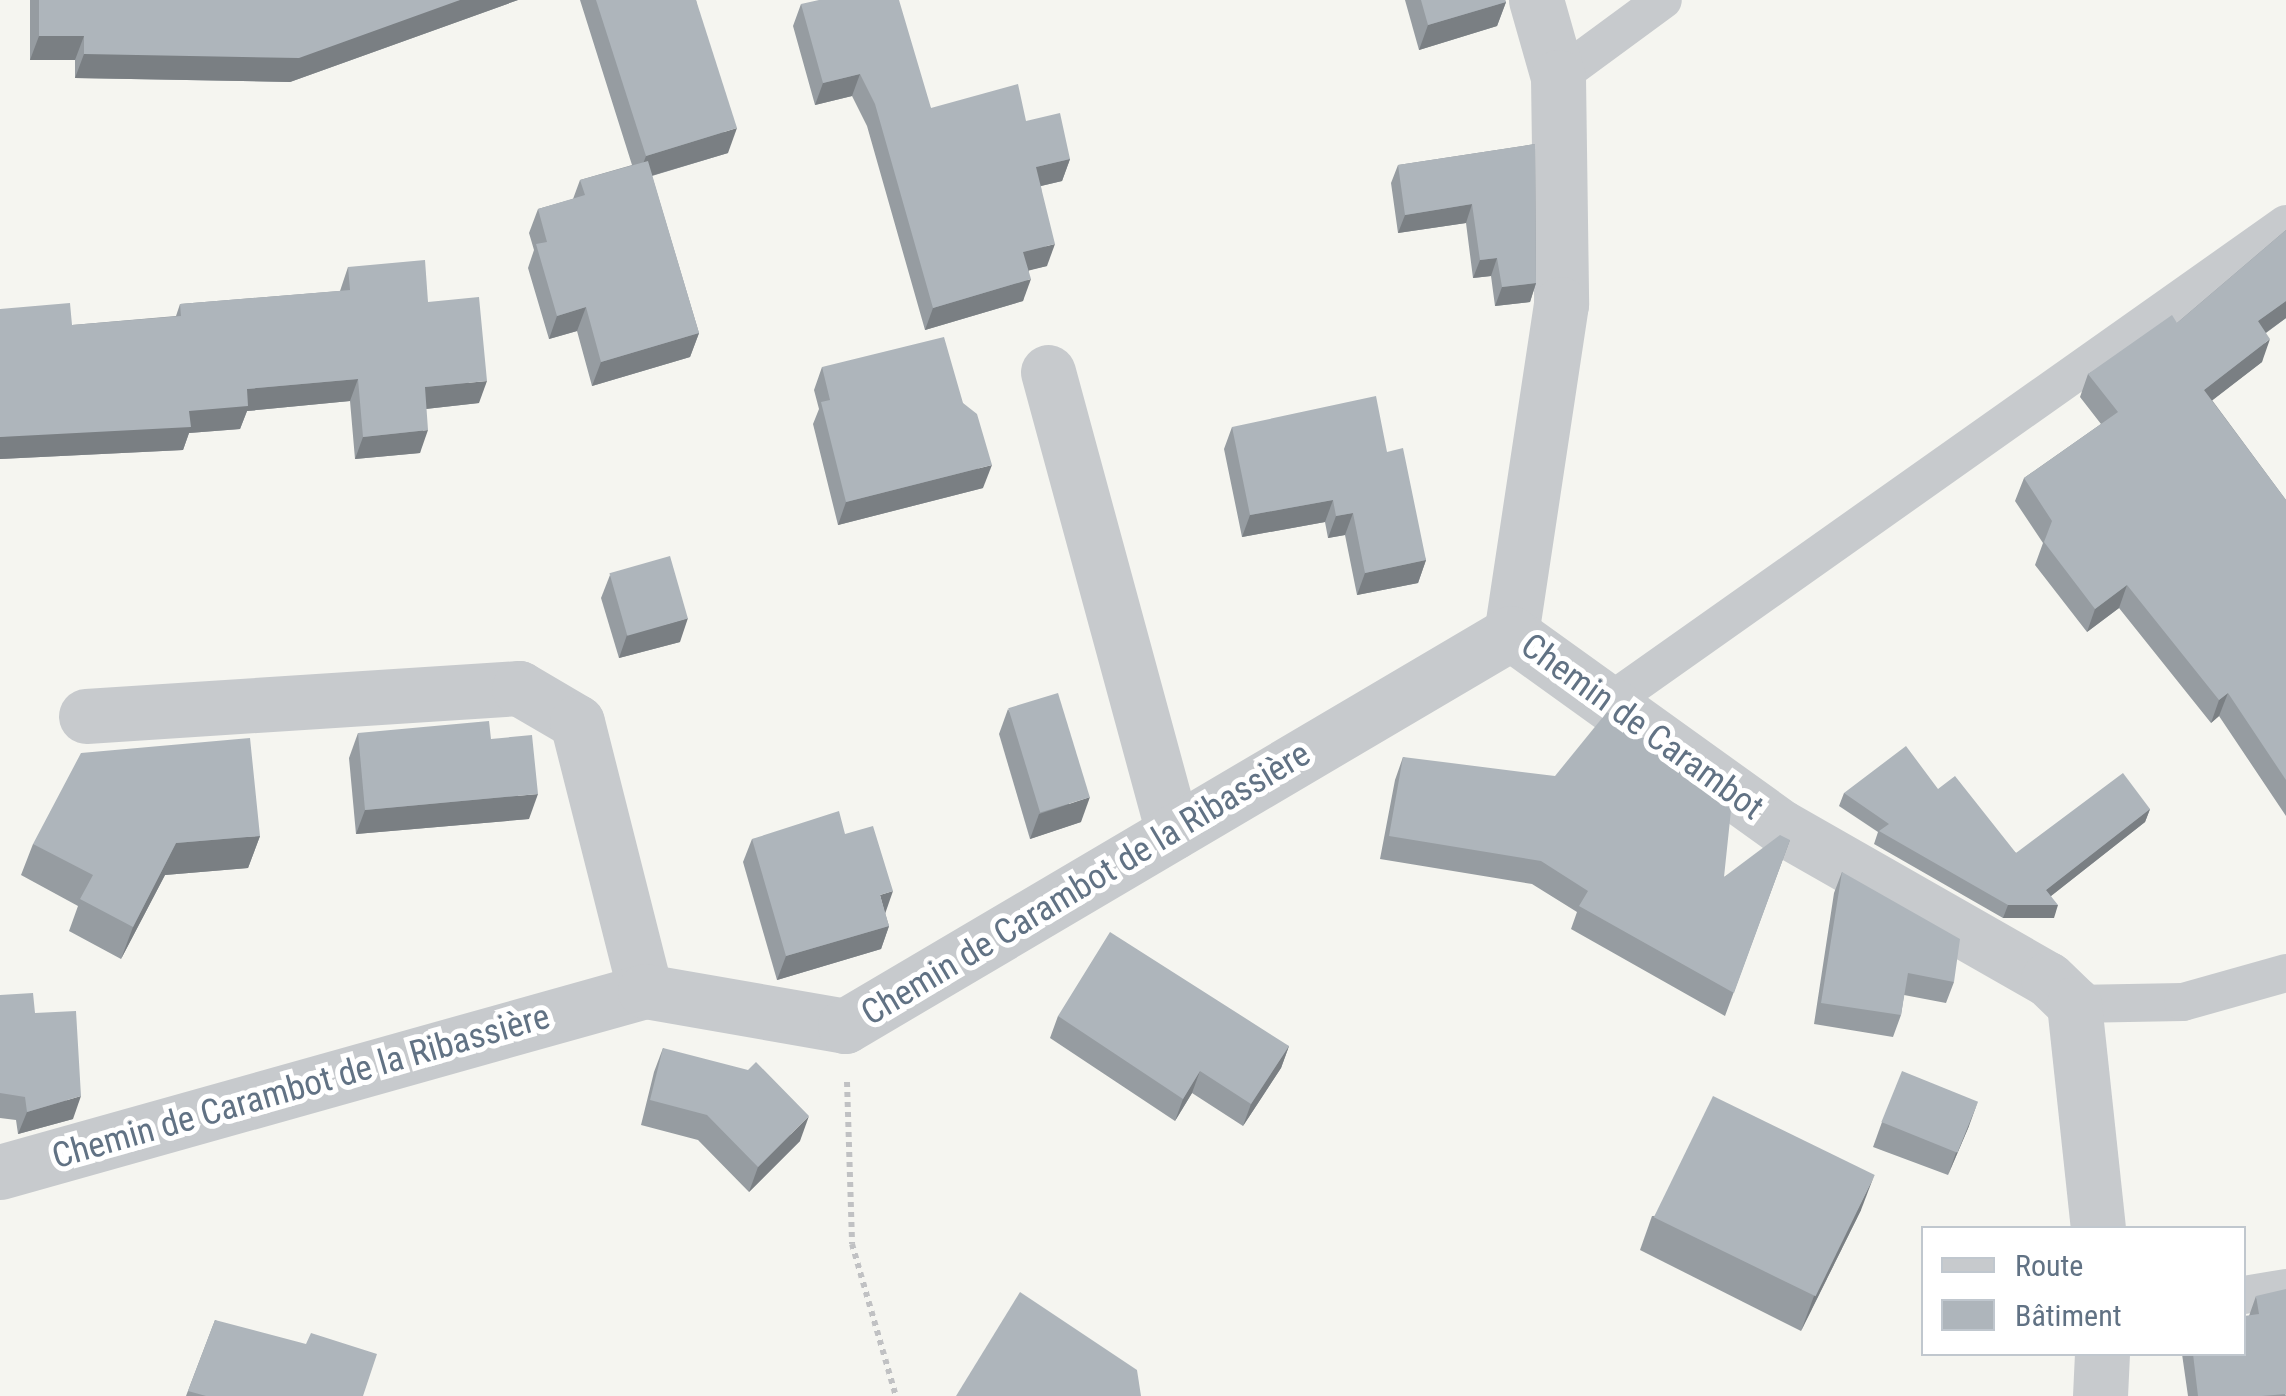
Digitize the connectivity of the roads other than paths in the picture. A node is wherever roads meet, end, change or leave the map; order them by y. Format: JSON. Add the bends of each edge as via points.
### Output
{"nodes":[{"id":1,"x":1536,"y":0,"type":"edge"},
{"id":2,"x":1664,"y":0,"type":"edge"},
{"id":3,"x":1558,"y":77,"type":"junction"},
{"id":4,"x":2286,"y":224,"type":"edge"},
{"id":5,"x":1048,"y":372,"type":"dead end"},
{"id":6,"x":1511,"y":633,"type":"junction"},
{"id":7,"x":1608,"y":703,"type":"junction"},
{"id":8,"x":86,"y":716,"type":"dead end"},
{"id":9,"x":1173,"y":832,"type":"junction"},
{"id":10,"x":2286,"y":972,"type":"edge"},
{"id":11,"x":646,"y":991,"type":"junction"},
{"id":12,"x":2074,"y":1004,"type":"junction"},
{"id":13,"x":0,"y":1172,"type":"edge"},
{"id":14,"x":2098,"y":1226,"type":"edge"},
{"id":15,"x":2286,"y":1288,"type":"edge"},
{"id":16,"x":2246,"y":1294,"type":"edge"},
{"id":17,"x":2102,"y":1356,"type":"edge"},
{"id":18,"x":2100,"y":1396,"type":"edge"}],
"edges":[{"from":1,"to":3,"type":"street","name":"Chemin de Carambot"},
{"from":2,"to":3,"type":"lane"},
{"from":3,"to":6,"type":"street","name":"Chemin de Carambot","via":[[1561,304]]},
{"from":4,"to":7,"type":"lane"},
{"from":5,"to":9,"type":"street"},
{"from":6,"to":7,"type":"street","name":"Chemin de Carambot"},
{"from":6,"to":9,"type":"street","name":"Chemin de Carambot de la Ribassière"},
{"from":7,"to":12,"type":"street","name":"Chemin de Carambot","via":[[1782,827],[2048,979]]},
{"from":8,"to":11,"type":"street","via":[[518,688],[577,722]]},
{"from":9,"to":11,"type":"street","name":"Chemin de Carambot de la Ribassière","via":[[845,1026]]},
{"from":10,"to":12,"type":"lane","via":[[2183,1002]]},
{"from":11,"to":13,"type":"street","name":"Chemin de Carambot de la Ribassière"},
{"from":12,"to":14,"type":"street"},
{"from":15,"to":16,"type":"lane"},
{"from":17,"to":18,"type":"street"}]}
